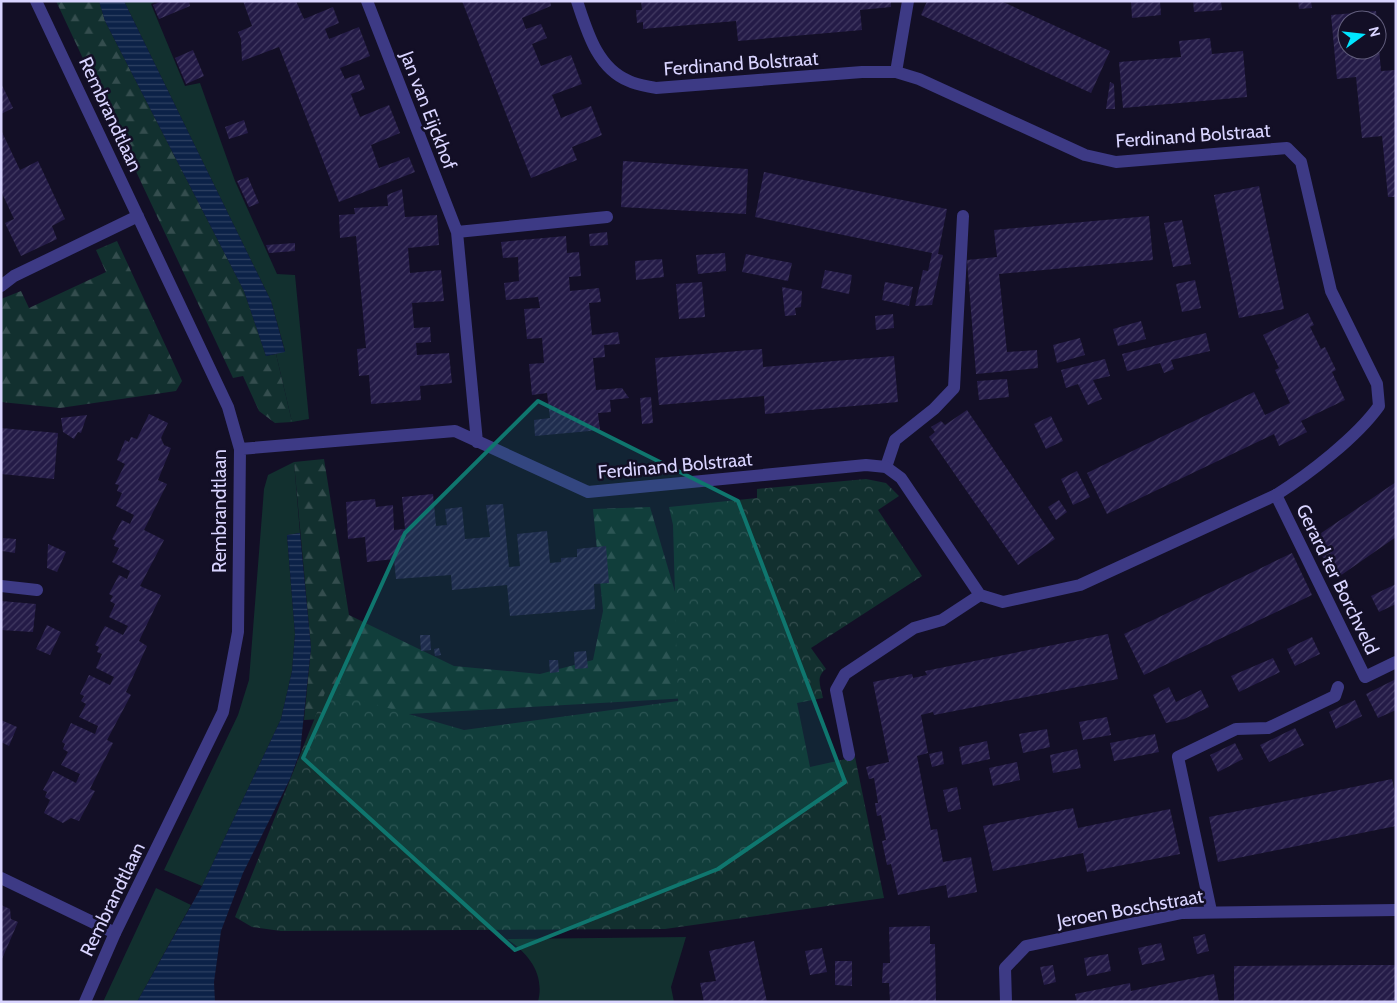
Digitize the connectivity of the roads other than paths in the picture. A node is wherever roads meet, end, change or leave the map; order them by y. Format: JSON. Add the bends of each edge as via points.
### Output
{"nodes":[{"id":1,"x":36,"y":1,"type":"edge"},
{"id":2,"x":367,"y":1,"type":"edge"},
{"id":3,"x":577,"y":1,"type":"edge"},
{"id":4,"x":908,"y":1,"type":"edge"},
{"id":5,"x":896,"y":72,"type":"junction"},
{"id":6,"x":138,"y":216,"type":"junction"},
{"id":7,"x":607,"y":216,"type":"dead end"},
{"id":8,"x":963,"y":216,"type":"dead end"},
{"id":9,"x":456,"y":232,"type":"junction"},
{"id":10,"x":1,"y":286,"type":"edge"},
{"id":11,"x":477,"y":442,"type":"junction"},
{"id":12,"x":240,"y":449,"type":"junction"},
{"id":13,"x":886,"y":467,"type":"junction"},
{"id":14,"x":1276,"y":495,"type":"junction"},
{"id":15,"x":1,"y":586,"type":"edge"},
{"id":16,"x":37,"y":590,"type":"dead end"},
{"id":17,"x":980,"y":595,"type":"junction"},
{"id":18,"x":1396,"y":662,"type":"edge"},
{"id":19,"x":1338,"y":687,"type":"dead end"},
{"id":20,"x":849,"y":755,"type":"dead end"},
{"id":21,"x":1,"y":878,"type":"edge"},
{"id":22,"x":1396,"y":910,"type":"edge"},
{"id":23,"x":1211,"y":911,"type":"junction"},
{"id":24,"x":115,"y":933,"type":"junction"},
{"id":25,"x":85,"y":1002,"type":"edge"},
{"id":26,"x":1006,"y":1002,"type":"edge"}],
"edges":[{"from":1,"to":6,"type":"street","name":"Rembrandtlaan"},
{"from":2,"to":9,"type":"street","name":"Jan van Eijckhof"},
{"from":3,"to":5,"type":"street","name":"Ferdinand Bolstraat","via":[[590,40],[605,64],[628,81],[656,88]]},
{"from":4,"to":5,"type":"street"},
{"from":5,"to":14,"type":"street","name":"Ferdinand Bolstraat","via":[[919,79],[1085,155],[1116,162],[1287,148],[1301,162],[1331,291],[1377,384],[1379,406],[1369,420],[1298,481]]},
{"from":6,"to":10,"type":"street","via":[[14,276]]},
{"from":6,"to":12,"type":"street","name":"Rembrandtlaan","via":[[228,407]]},
{"from":7,"to":9,"type":"street"},
{"from":8,"to":13,"type":"street","via":[[954,388],[934,409],[895,440]]},
{"from":9,"to":11,"type":"street","name":"Jan van Eijckhof"},
{"from":11,"to":12,"type":"street","name":"Ferdinand Bolstraat","via":[[456,431]]},
{"from":11,"to":13,"type":"street","name":"Ferdinand Bolstraat","via":[[588,492],[866,466]]},
{"from":12,"to":24,"type":"street","name":"Rembrandtlaan","via":[[238,632],[223,712]]},
{"from":13,"to":17,"type":"street","via":[[901,478]]},
{"from":14,"to":17,"type":"street","name":"Ferdinand Bolstraat","via":[[1080,585],[1003,602]]},
{"from":14,"to":18,"type":"street","name":"Gerard ter Borchveld","via":[[1365,677]]},
{"from":15,"to":16,"type":"street"},
{"from":17,"to":20,"type":"street","via":[[942,620],[914,628],[845,674],[836,690]]},
{"from":19,"to":23,"type":"street","via":[[1335,696],[1268,728],[1236,729],[1178,757]]},
{"from":21,"to":24,"type":"street"},
{"from":22,"to":23,"type":"street","name":"Jeroen Boschstraat"},
{"from":23,"to":26,"type":"street","name":"Jeroen Boschstraat","via":[[1182,913],[1026,946],[1006,968]]},
{"from":24,"to":25,"type":"street","name":"Rembrandtlaan"}]}
